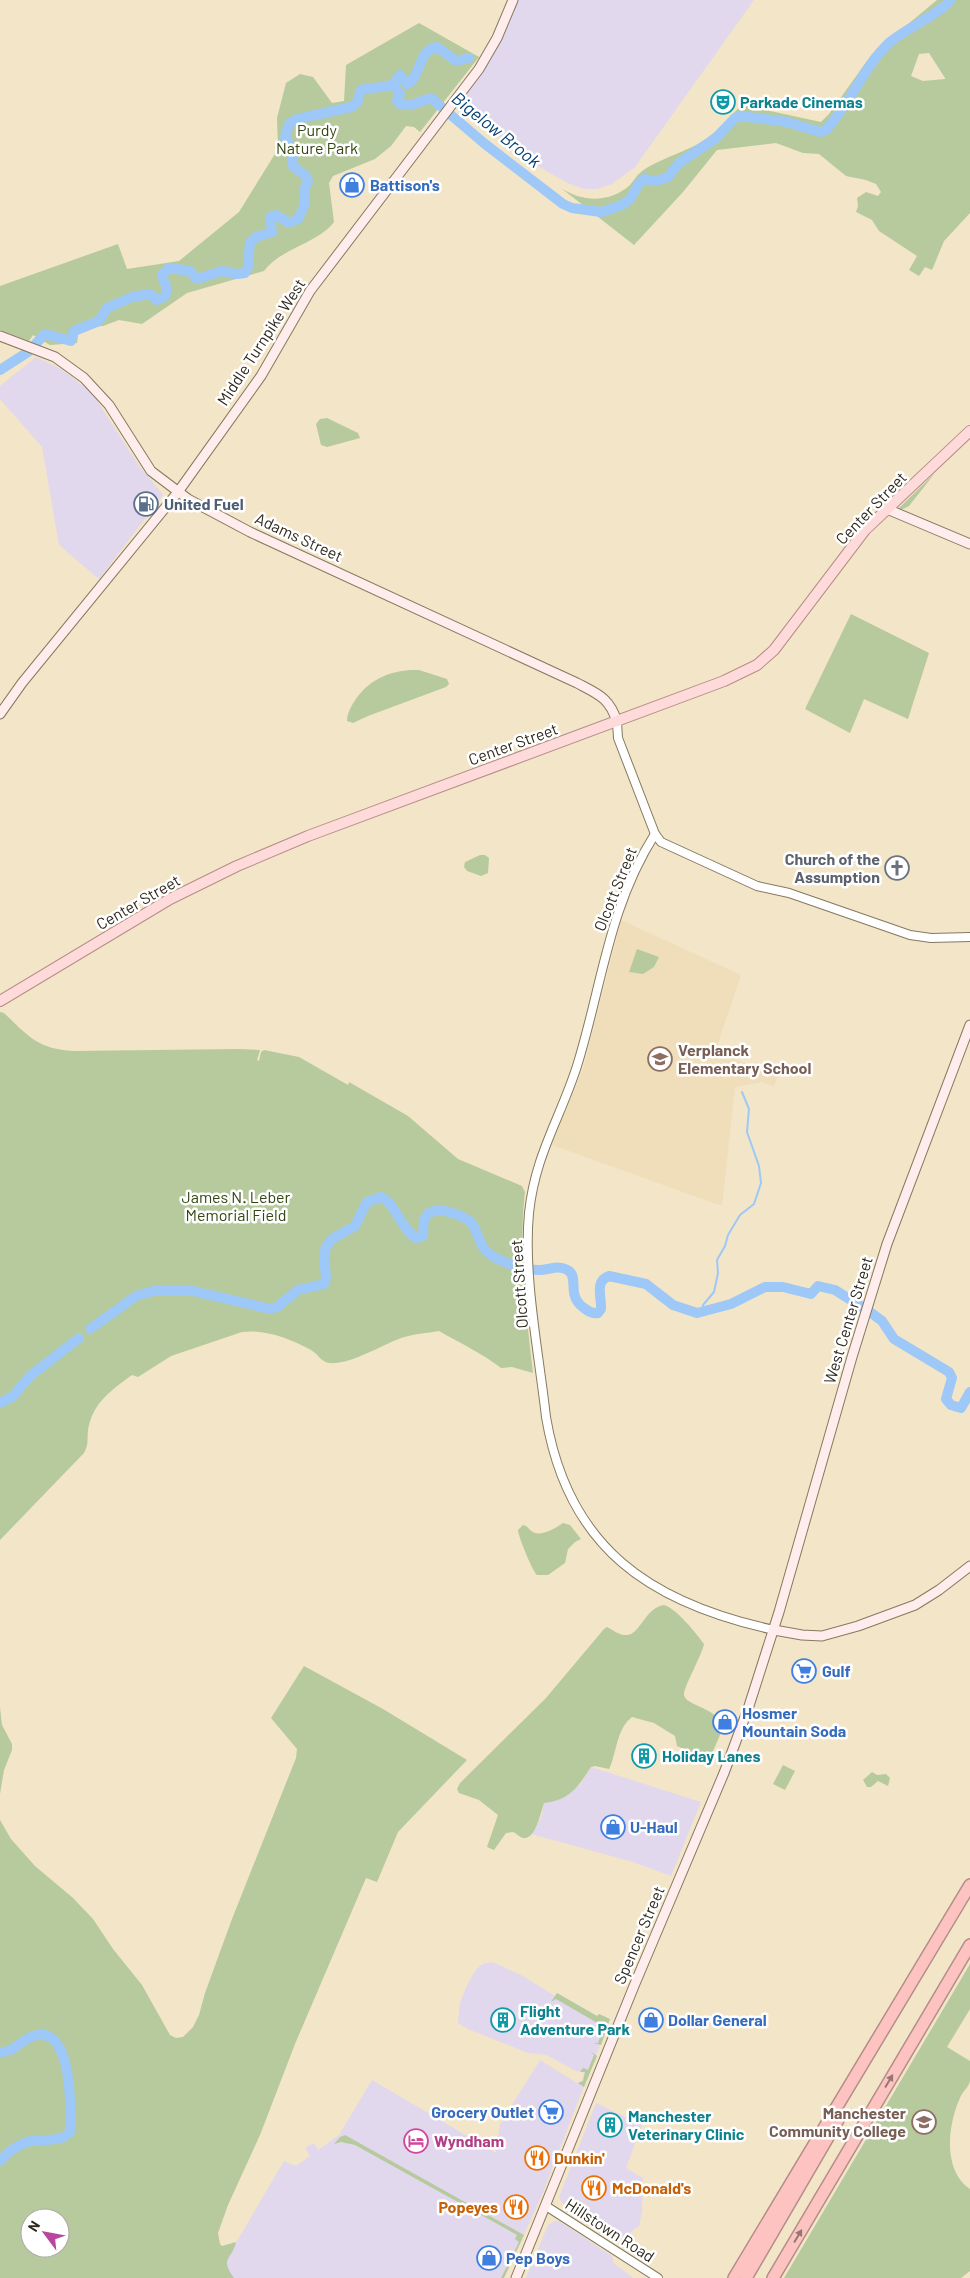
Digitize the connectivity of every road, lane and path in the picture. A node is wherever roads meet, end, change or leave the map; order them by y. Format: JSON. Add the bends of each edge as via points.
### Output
{"nodes":[{"id":1,"x":513,"y":0,"type":"edge"},
{"id":2,"x":0,"y":336,"type":"edge"},
{"id":3,"x":970,"y":431,"type":"edge"},
{"id":4,"x":178,"y":492,"type":"junction"},
{"id":5,"x":887,"y":509,"type":"junction"},
{"id":6,"x":970,"y":544,"type":"edge"},
{"id":7,"x":0,"y":714,"type":"edge"},
{"id":8,"x":617,"y":722,"type":"junction"},
{"id":9,"x":654,"y":834,"type":"junction"},
{"id":10,"x":970,"y":937,"type":"edge"},
{"id":11,"x":0,"y":1001,"type":"edge"},
{"id":12,"x":970,"y":1025,"type":"edge"},
{"id":13,"x":970,"y":1566,"type":"edge"},
{"id":14,"x":774,"y":1630,"type":"junction"},
{"id":15,"x":970,"y":1885,"type":"edge"},
{"id":16,"x":954,"y":1911,"type":"junction"},
{"id":17,"x":970,"y":1945,"type":"edge"},
{"id":18,"x":546,"y":2206,"type":"junction"},
{"id":19,"x":516,"y":2278,"type":"edge"},
{"id":20,"x":658,"y":2278,"type":"edge"},
{"id":21,"x":734,"y":2278,"type":"edge"},
{"id":22,"x":746,"y":2278,"type":"edge"},
{"id":23,"x":773,"y":2278,"type":"edge"}],
"edges":[{"from":1,"to":4,"type":"main road","name":"Middle Turnpike West","via":[[487,56],[310,291],[261,376]]},
{"from":2,"to":4,"type":"main road","name":"Adams Street","via":[[69,366],[101,395],[148,467]]},
{"from":3,"to":5,"type":"main road","name":"Center Street"},
{"from":4,"to":7,"type":"main road","name":"Middle Turnpike West"},
{"from":4,"to":8,"type":"main road","name":"Adams Street","via":[[250,532],[578,683],[606,699]]},
{"from":5,"to":6,"type":"main road"},
{"from":5,"to":8,"type":"main road","name":"Center Street","via":[[859,537],[763,660],[724,681]]},
{"from":8,"to":9,"type":"street","via":[[618,738]]},
{"from":8,"to":11,"type":"main road","name":"Center Street","via":[[301,839],[237,866],[170,899]]},
{"from":9,"to":10,"type":"street","via":[[664,843],[757,886],[789,893],[910,935]]},
{"from":9,"to":14,"type":"street","name":"Olcott Street","via":[[617,915],[576,1069],[536,1170],[529,1215],[529,1259],[550,1442],[564,1485],[582,1518],[620,1562],[656,1588],[698,1608]]},
{"from":12,"to":14,"type":"main road","name":"West Center Street","via":[[899,1207],[864,1315]]},
{"from":13,"to":14,"type":"main road","via":[[914,1605],[858,1626],[822,1636]]},
{"from":14,"to":18,"type":"main road","name":"Spencer Street","via":[[724,1773]]},
{"from":15,"to":16,"type":"highway"},
{"from":16,"to":21,"type":"highway"},
{"from":16,"to":22,"type":"highway","via":[[930,1962]]},
{"from":23,"to":17,"type":"highway","one_way":true},
{"from":18,"to":19,"type":"main road","name":"Spencer Street"},
{"from":18,"to":20,"type":"street","name":"Hillstown Road"}]}
